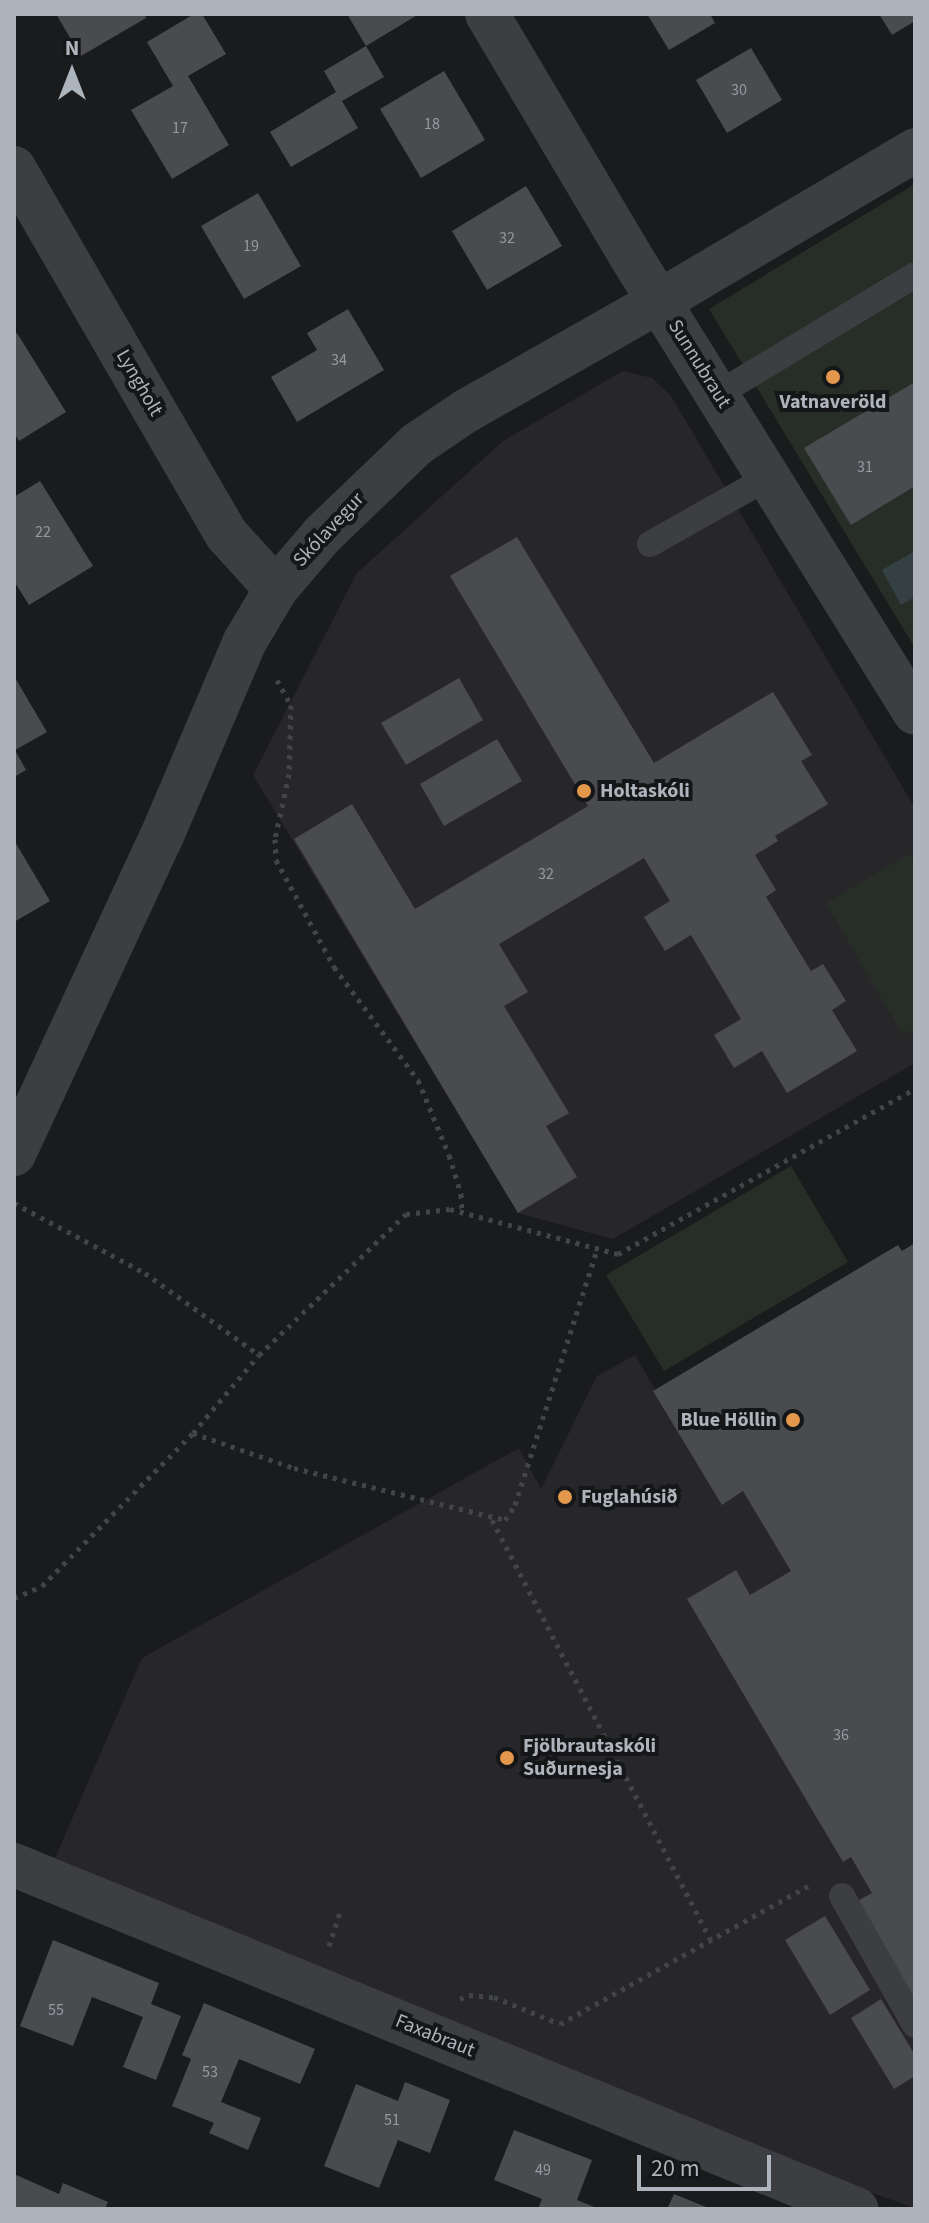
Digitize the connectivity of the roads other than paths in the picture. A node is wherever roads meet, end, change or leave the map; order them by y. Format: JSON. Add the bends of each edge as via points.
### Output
{"nodes":[{"id":1,"x":487,"y":14,"type":"edge"},
{"id":2,"x":915,"y":150,"type":"edge"},
{"id":3,"x":14,"y":168,"type":"edge"},
{"id":4,"x":915,"y":275,"type":"edge"},
{"id":5,"x":660,"y":301,"type":"junction"},
{"id":6,"x":718,"y":394,"type":"junction"},
{"id":7,"x":769,"y":477,"type":"junction"},
{"id":8,"x":650,"y":544,"type":"dead end"},
{"id":9,"x":276,"y":589,"type":"junction"},
{"id":10,"x":915,"y":713,"type":"edge"},
{"id":11,"x":14,"y":1154,"type":"edge"},
{"id":12,"x":14,"y":1865,"type":"edge"},
{"id":13,"x":842,"y":1896,"type":"dead end"},
{"id":14,"x":915,"y":2025,"type":"edge"},
{"id":15,"x":856,"y":2209,"type":"edge"}],
"edges":[{"from":1,"to":5,"type":"street","name":"Sunnubraut"},
{"from":2,"to":5,"type":"street","name":"Skólavegur"},
{"from":3,"to":9,"type":"street","name":"Lyngholt","via":[[227,535]]},
{"from":4,"to":6,"type":"lane"},
{"from":5,"to":6,"type":"street","name":"Sunnubraut"},
{"from":5,"to":9,"type":"street","name":"Skólavegur","via":[[417,444],[351,506]]},
{"from":6,"to":7,"type":"street","name":"Sunnubraut"},
{"from":7,"to":8,"type":"lane"},
{"from":7,"to":10,"type":"street","name":"Sunnubraut"},
{"from":9,"to":11,"type":"street","name":"Skólavegur","via":[[244,643],[161,838]]},
{"from":12,"to":15,"type":"street","name":"Faxabraut"},
{"from":13,"to":14,"type":"lane"}]}
